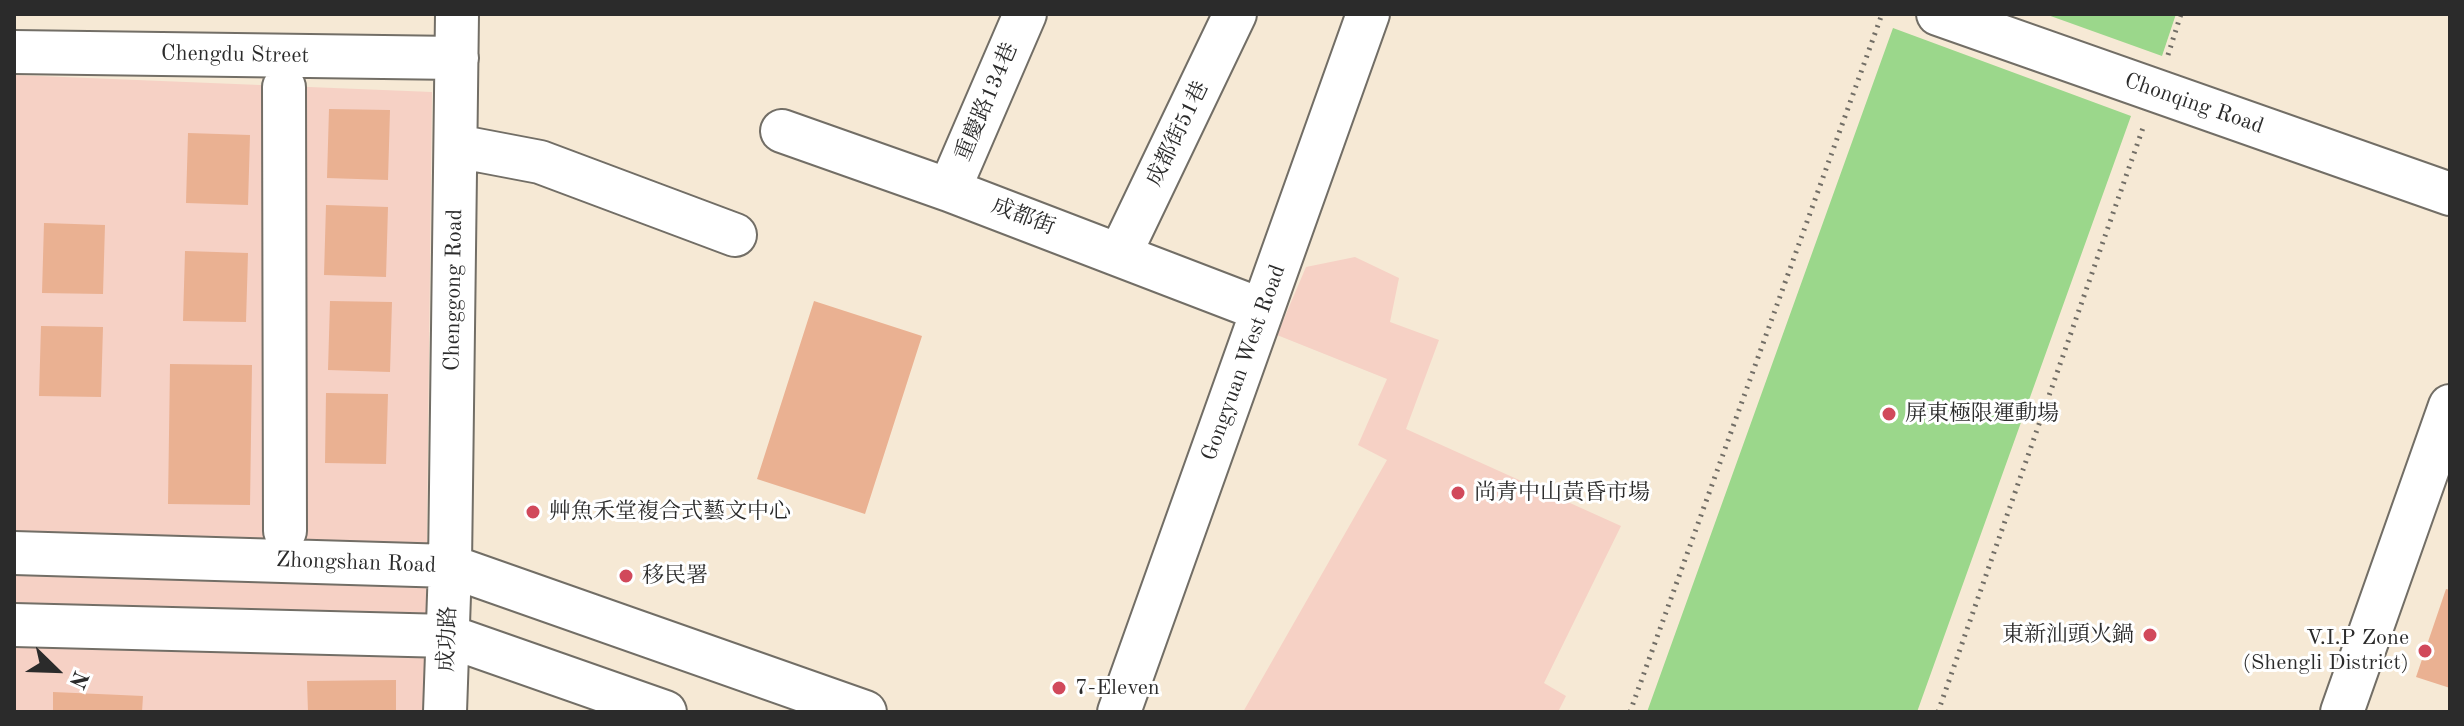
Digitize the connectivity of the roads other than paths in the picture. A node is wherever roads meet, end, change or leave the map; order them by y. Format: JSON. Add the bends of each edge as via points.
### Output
{"nodes":[{"id":1,"x":457,"y":14,"type":"edge"},
{"id":2,"x":1025,"y":14,"type":"edge"},
{"id":3,"x":1235,"y":14,"type":"edge"},
{"id":4,"x":1368,"y":14,"type":"edge"},
{"id":5,"x":1938,"y":14,"type":"edge"},
{"id":6,"x":14,"y":52,"type":"edge"},
{"id":7,"x":457,"y":58,"type":"junction"},
{"id":8,"x":284,"y":87,"type":"dead end"},
{"id":9,"x":782,"y":131,"type":"dead end"},
{"id":10,"x":456,"y":146,"type":"junction"},
{"id":11,"x":949,"y":190,"type":"junction"},
{"id":12,"x":2450,"y":194,"type":"edge"},
{"id":13,"x":735,"y":235,"type":"dead end"},
{"id":14,"x":1120,"y":254,"type":"junction"},
{"id":15,"x":1262,"y":310,"type":"junction"},
{"id":16,"x":2450,"y":406,"type":"edge"},
{"id":17,"x":285,"y":531,"type":"dead end"},
{"id":18,"x":14,"y":553,"type":"edge"},
{"id":19,"x":450,"y":566,"type":"junction"},
{"id":20,"x":14,"y":625,"type":"edge"},
{"id":21,"x":448,"y":636,"type":"junction"},
{"id":22,"x":445,"y":712,"type":"edge"},
{"id":23,"x":665,"y":712,"type":"edge"},
{"id":24,"x":865,"y":712,"type":"edge"},
{"id":25,"x":1119,"y":712,"type":"edge"},
{"id":26,"x":2342,"y":712,"type":"edge"}],
"edges":[{"from":1,"to":7,"type":"street","name":"Chenggong Road"},
{"from":2,"to":11,"type":"street","name":"重慶路134巷"},
{"from":3,"to":14,"type":"street","name":"成都街51巷"},
{"from":4,"to":15,"type":"street","name":"Gongyuan West Road"},
{"from":5,"to":12,"type":"street","name":"Chonqing Road"},
{"from":6,"to":7,"type":"street","name":"Chengdu Street"},
{"from":7,"to":10,"type":"street","name":"Chenggong Road"},
{"from":8,"to":17,"type":"street"},
{"from":9,"to":11,"type":"street","name":"成都街"},
{"from":10,"to":13,"type":"street","via":[[540,162]]},
{"from":10,"to":19,"type":"street","name":"Chenggong Road"},
{"from":11,"to":14,"type":"street","name":"成都街"},
{"from":14,"to":15,"type":"street","name":"成都街"},
{"from":15,"to":25,"type":"street","name":"Gongyuan West Road"},
{"from":16,"to":26,"type":"street"},
{"from":18,"to":19,"type":"street","name":"Zhongshan Road"},
{"from":19,"to":21,"type":"street","name":"成功路"},
{"from":19,"to":24,"type":"street","name":"Zhongshan Road"},
{"from":20,"to":21,"type":"street"},
{"from":21,"to":22,"type":"street","name":"成功路"},
{"from":21,"to":23,"type":"street"}]}
